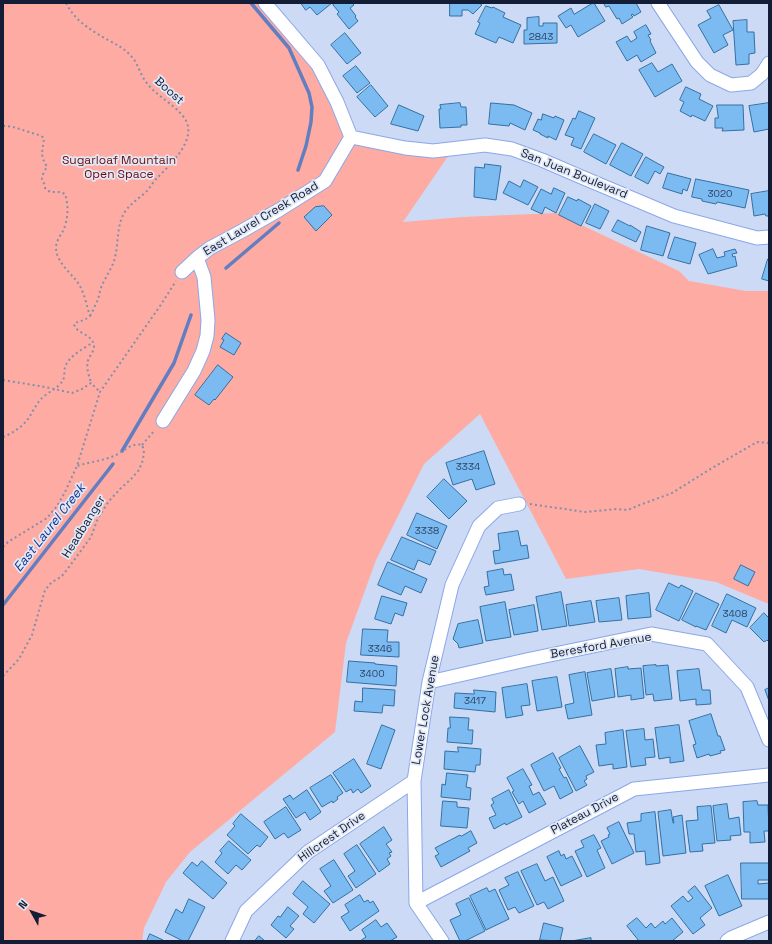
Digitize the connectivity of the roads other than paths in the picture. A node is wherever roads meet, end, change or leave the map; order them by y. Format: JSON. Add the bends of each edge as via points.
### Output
{"nodes":[{"id":1,"x":265,"y":3,"type":"edge"},
{"id":2,"x":658,"y":3,"type":"edge"},
{"id":3,"x":769,"y":63,"type":"edge"},
{"id":4,"x":351,"y":137,"type":"junction"},
{"id":5,"x":769,"y":237,"type":"edge"},
{"id":6,"x":197,"y":258,"type":"junction"},
{"id":7,"x":182,"y":272,"type":"road end"},
{"id":8,"x":163,"y":421,"type":"road end"},
{"id":9,"x":519,"y":504,"type":"road end"},
{"id":10,"x":429,"y":682,"type":"junction"},
{"id":11,"x":769,"y":740,"type":"edge"},
{"id":12,"x":769,"y":775,"type":"edge"},
{"id":13,"x":414,"y":781,"type":"junction"},
{"id":14,"x":416,"y":903,"type":"junction"},
{"id":15,"x":769,"y":922,"type":"edge"},
{"id":16,"x":232,"y":941,"type":"edge"},
{"id":17,"x":442,"y":941,"type":"edge"},
{"id":18,"x":726,"y":941,"type":"edge"}],
"edges":[{"from":1,"to":4,"type":"street","via":[[318,65]]},
{"from":2,"to":3,"type":"street","via":[[696,62],[710,75],[731,85],[751,83],[762,74]]},
{"from":4,"to":5,"type":"street","name":"San Juan Boulevard","via":[[434,151],[485,145],[512,149],[674,216],[757,238]]},
{"from":4,"to":6,"type":"street","name":"East Laurel Creek Road","via":[[325,181]]},
{"from":6,"to":7,"type":"street","name":"East Laurel Creek Road"},
{"from":6,"to":8,"type":"street","via":[[204,278],[207,336],[194,371]]},
{"from":9,"to":10,"type":"street","name":"Lower Lock Avenue","via":[[498,508],[479,526],[452,585]]},
{"from":10,"to":11,"type":"street","name":"Beresford Avenue","via":[[651,634],[706,644],[747,687]]},
{"from":10,"to":13,"type":"street","name":"Lower Lock Avenue"},
{"from":12,"to":14,"type":"street","name":"Plateau Drive","via":[[634,789]]},
{"from":13,"to":14,"type":"street","name":"Lower Lock Avenue"},
{"from":13,"to":16,"type":"street","name":"Hillcrest Drive","via":[[308,852],[246,911]]},
{"from":14,"to":17,"type":"street"},
{"from":15,"to":18,"type":"street"}]}
